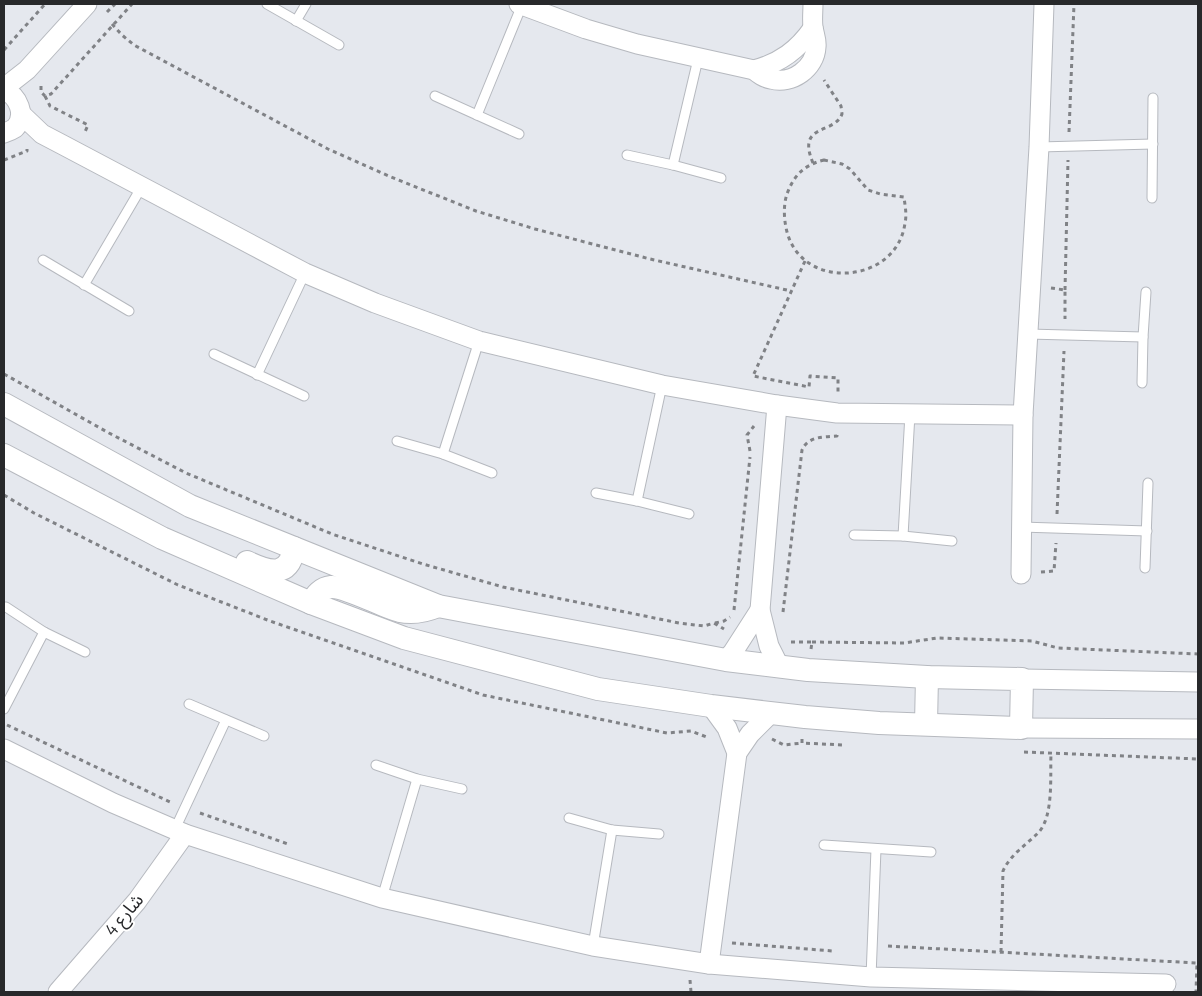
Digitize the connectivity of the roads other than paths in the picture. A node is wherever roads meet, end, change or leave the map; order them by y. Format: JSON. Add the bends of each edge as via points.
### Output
{"nodes":[{"id":1,"x":87,"y":4,"type":"edge"},
{"id":2,"x":266,"y":4,"type":"edge"},
{"id":3,"x":306,"y":4,"type":"edge"},
{"id":4,"x":814,"y":4,"type":"edge"},
{"id":5,"x":1044,"y":4,"type":"edge"},
{"id":6,"x":520,"y":5,"type":"edge"},
{"id":7,"x":296,"y":21,"type":"junction"},
{"id":8,"x":339,"y":45,"type":"dead end"},
{"id":9,"x":698,"y":59,"type":"junction"},
{"id":10,"x":434,"y":96,"type":"dead end"},
{"id":11,"x":1153,"y":98,"type":"dead end"},
{"id":12,"x":10,"y":109,"type":"edge"},
{"id":13,"x":477,"y":115,"type":"junction"},
{"id":14,"x":519,"y":134,"type":"dead end"},
{"id":15,"x":1153,"y":144,"type":"junction"},
{"id":16,"x":1039,"y":146,"type":"junction"},
{"id":17,"x":627,"y":155,"type":"dead end"},
{"id":18,"x":673,"y":165,"type":"junction"},
{"id":19,"x":721,"y":178,"type":"dead end"},
{"id":20,"x":141,"y":188,"type":"junction"},
{"id":21,"x":1152,"y":198,"type":"dead end"},
{"id":22,"x":43,"y":260,"type":"dead end"},
{"id":23,"x":305,"y":273,"type":"junction"},
{"id":24,"x":84,"y":285,"type":"junction"},
{"id":25,"x":1146,"y":292,"type":"dead end"},
{"id":26,"x":129,"y":311,"type":"dead end"},
{"id":27,"x":1028,"y":334,"type":"junction"},
{"id":28,"x":1143,"y":337,"type":"junction"},
{"id":29,"x":479,"y":341,"type":"junction"},
{"id":30,"x":214,"y":354,"type":"dead end"},
{"id":31,"x":257,"y":375,"type":"junction"},
{"id":32,"x":1142,"y":383,"type":"dead end"},
{"id":33,"x":662,"y":385,"type":"junction"},
{"id":34,"x":304,"y":396,"type":"dead end"},
{"id":35,"x":4,"y":404,"type":"edge"},
{"id":36,"x":778,"y":405,"type":"junction"},
{"id":37,"x":910,"y":414,"type":"junction"},
{"id":38,"x":1023,"y":415,"type":"junction"},
{"id":39,"x":397,"y":441,"type":"dead end"},
{"id":40,"x":443,"y":454,"type":"junction"},
{"id":41,"x":4,"y":456,"type":"edge"},
{"id":42,"x":492,"y":473,"type":"dead end"},
{"id":43,"x":1148,"y":483,"type":"dead end"},
{"id":44,"x":596,"y":493,"type":"dead end"},
{"id":45,"x":637,"y":501,"type":"junction"},
{"id":46,"x":689,"y":514,"type":"dead end"},
{"id":47,"x":1021,"y":527,"type":"junction"},
{"id":48,"x":1146,"y":531,"type":"junction"},
{"id":49,"x":854,"y":535,"type":"dead end"},
{"id":50,"x":903,"y":536,"type":"junction"},
{"id":51,"x":162,"y":538,"type":"junction"},
{"id":52,"x":952,"y":541,"type":"dead end"},
{"id":53,"x":294,"y":548,"type":"junction"},
{"id":54,"x":1145,"y":568,"type":"dead end"},
{"id":55,"x":1020,"y":574,"type":"road end"},
{"id":56,"x":311,"y":603,"type":"junction"},
{"id":57,"x":438,"y":606,"type":"junction"},
{"id":58,"x":6,"y":607,"type":"dead end"},
{"id":59,"x":760,"y":610,"type":"junction"},
{"id":60,"x":44,"y":632,"type":"junction"},
{"id":61,"x":85,"y":652,"type":"dead end"},
{"id":62,"x":726,"y":660,"type":"junction"},
{"id":63,"x":779,"y":666,"type":"junction"},
{"id":64,"x":927,"y":677,"type":"junction"},
{"id":65,"x":1022,"y":679,"type":"junction"},
{"id":66,"x":1198,"y":682,"type":"edge"},
{"id":67,"x":188,"y":704,"type":"dead end"},
{"id":68,"x":711,"y":706,"type":"junction"},
{"id":69,"x":4,"y":709,"type":"edge"},
{"id":70,"x":771,"y":713,"type":"junction"},
{"id":71,"x":226,"y":720,"type":"junction"},
{"id":72,"x":926,"y":724,"type":"junction"},
{"id":73,"x":1021,"y":728,"type":"junction"},
{"id":74,"x":1198,"y":729,"type":"edge"},
{"id":75,"x":264,"y":736,"type":"dead end"},
{"id":76,"x":4,"y":749,"type":"edge"},
{"id":77,"x":737,"y":753,"type":"junction"},
{"id":78,"x":376,"y":765,"type":"dead end"},
{"id":79,"x":417,"y":779,"type":"junction"},
{"id":80,"x":462,"y":789,"type":"dead end"},
{"id":81,"x":570,"y":818,"type":"dead end"},
{"id":82,"x":612,"y":830,"type":"junction"},
{"id":83,"x":180,"y":831,"type":"junction"},
{"id":84,"x":660,"y":834,"type":"dead end"},
{"id":85,"x":824,"y":845,"type":"dead end"},
{"id":86,"x":876,"y":849,"type":"junction"},
{"id":87,"x":931,"y":852,"type":"dead end"},
{"id":88,"x":382,"y":898,"type":"junction"},
{"id":89,"x":594,"y":946,"type":"junction"},
{"id":90,"x":709,"y":964,"type":"junction"},
{"id":91,"x":870,"y":977,"type":"junction"},
{"id":92,"x":1166,"y":984,"type":"dead end"},
{"id":93,"x":1017,"y":986,"type":"edge"},
{"id":94,"x":58,"y":992,"type":"edge"}],
"edges":[{"from":1,"to":12,"type":"street","via":[[27,70]]},
{"from":2,"to":7,"type":"lane"},
{"from":3,"to":7,"type":"lane"},
{"from":4,"to":9,"type":"street","via":[[814,58],[809,66],[792,78],[777,80],[754,70]]},
{"from":5,"to":16,"type":"street"},
{"from":6,"to":9,"type":"street","via":[[586,29]]},
{"from":6,"to":13,"type":"lane"},
{"from":7,"to":8,"type":"lane"},
{"from":9,"to":18,"type":"lane"},
{"from":10,"to":13,"type":"lane"},
{"from":11,"to":15,"type":"lane"},
{"from":12,"to":20,"type":"street","via":[[42,134]]},
{"from":13,"to":14,"type":"lane"},
{"from":15,"to":16,"type":"lane"},
{"from":15,"to":21,"type":"lane"},
{"from":16,"to":27,"type":"street"},
{"from":17,"to":18,"type":"lane"},
{"from":18,"to":19,"type":"lane"},
{"from":20,"to":23,"type":"street"},
{"from":20,"to":24,"type":"lane"},
{"from":22,"to":24,"type":"lane"},
{"from":23,"to":29,"type":"street"},
{"from":23,"to":31,"type":"lane"},
{"from":24,"to":26,"type":"lane"},
{"from":25,"to":28,"type":"lane"},
{"from":27,"to":28,"type":"lane"},
{"from":27,"to":38,"type":"street"},
{"from":28,"to":32,"type":"lane"},
{"from":29,"to":33,"type":"street"},
{"from":29,"to":40,"type":"lane"},
{"from":30,"to":31,"type":"lane"},
{"from":31,"to":34,"type":"lane"},
{"from":33,"to":36,"type":"street"},
{"from":33,"to":45,"type":"lane"},
{"from":35,"to":53,"type":"street","via":[[190,506]]},
{"from":36,"to":37,"type":"street","via":[[837,413]]},
{"from":36,"to":59,"type":"street"},
{"from":37,"to":38,"type":"street"},
{"from":37,"to":50,"type":"lane"},
{"from":38,"to":47,"type":"street"},
{"from":39,"to":40,"type":"lane"},
{"from":40,"to":42,"type":"lane"},
{"from":41,"to":51,"type":"street"},
{"from":43,"to":48,"type":"lane"},
{"from":44,"to":45,"type":"lane"},
{"from":45,"to":46,"type":"lane"},
{"from":47,"to":48,"type":"lane"},
{"from":47,"to":55,"type":"street"},
{"from":48,"to":54,"type":"lane"},
{"from":49,"to":50,"type":"lane"},
{"from":50,"to":52,"type":"lane"},
{"from":51,"to":53,"type":"street","via":[[188,537],[269,571],[288,564]]},
{"from":51,"to":56,"type":"street"},
{"from":53,"to":57,"type":"street"},
{"from":56,"to":57,"type":"street","via":[[322,590],[336,587],[401,611],[420,612]]},
{"from":56,"to":68,"type":"street","via":[[404,638],[598,689]]},
{"from":57,"to":62,"type":"street"},
{"from":58,"to":60,"type":"lane"},
{"from":59,"to":62,"type":"street"},
{"from":59,"to":63,"type":"street","via":[[769,646]]},
{"from":60,"to":61,"type":"lane"},
{"from":60,"to":69,"type":"lane"},
{"from":62,"to":63,"type":"street"},
{"from":63,"to":64,"type":"street"},
{"from":64,"to":65,"type":"street"},
{"from":64,"to":72,"type":"street"},
{"from":65,"to":66,"type":"street"},
{"from":65,"to":73,"type":"street"},
{"from":67,"to":71,"type":"lane"},
{"from":68,"to":70,"type":"street"},
{"from":68,"to":77,"type":"street","via":[[727,728]]},
{"from":70,"to":72,"type":"street"},
{"from":70,"to":77,"type":"street"},
{"from":71,"to":75,"type":"lane"},
{"from":71,"to":83,"type":"lane","via":[[185,808]]},
{"from":72,"to":73,"type":"street"},
{"from":73,"to":74,"type":"street"},
{"from":76,"to":83,"type":"street"},
{"from":77,"to":90,"type":"street"},
{"from":78,"to":79,"type":"lane"},
{"from":79,"to":80,"type":"lane"},
{"from":79,"to":88,"type":"lane"},
{"from":81,"to":82,"type":"lane"},
{"from":82,"to":84,"type":"lane"},
{"from":82,"to":89,"type":"lane"},
{"from":83,"to":88,"type":"street"},
{"from":83,"to":94,"type":"street","name":"شارع 4","via":[[137,902]]},
{"from":85,"to":86,"type":"lane"},
{"from":86,"to":87,"type":"lane"},
{"from":86,"to":91,"type":"lane"},
{"from":88,"to":89,"type":"street"},
{"from":89,"to":90,"type":"street"},
{"from":90,"to":91,"type":"street"},
{"from":91,"to":93,"type":"street"},
{"from":92,"to":93,"type":"street"}]}
